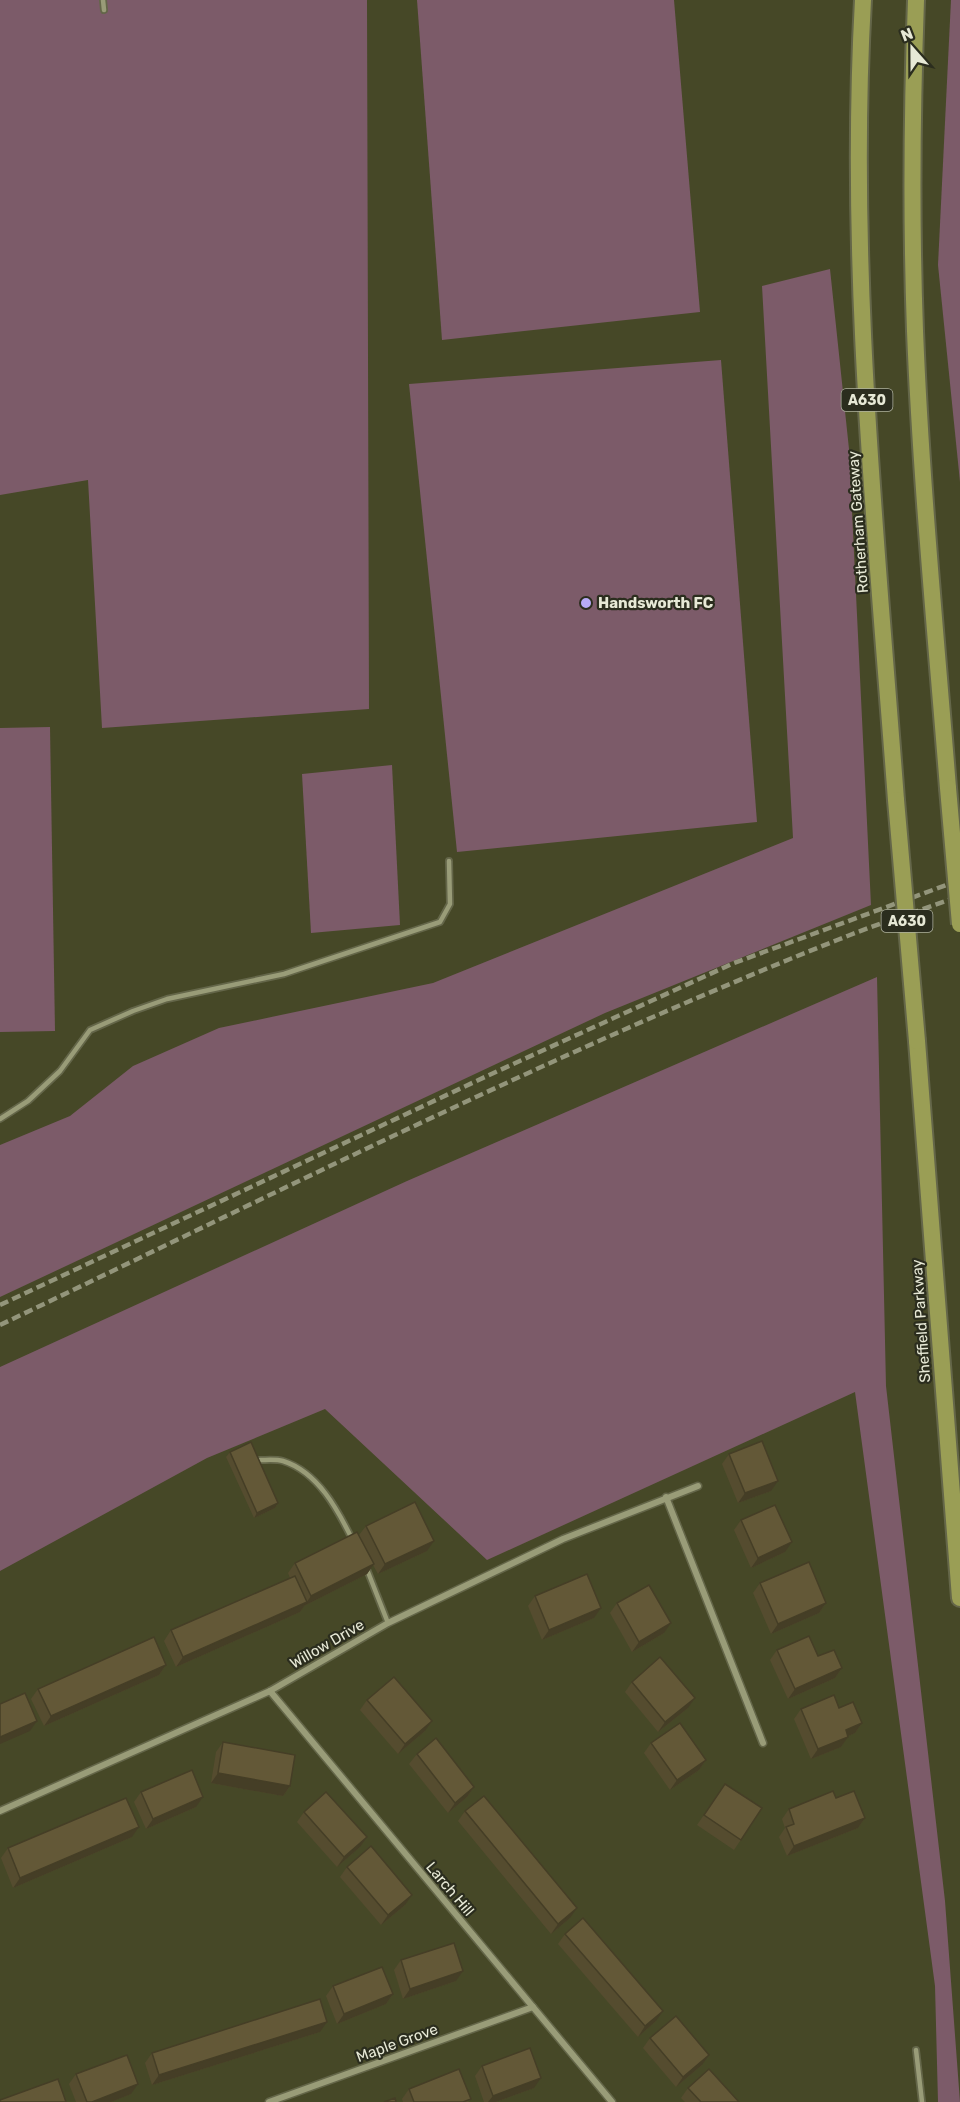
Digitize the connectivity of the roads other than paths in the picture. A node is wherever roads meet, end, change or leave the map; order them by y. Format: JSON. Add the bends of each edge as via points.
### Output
{"nodes":[{"id":1,"x":103,"y":0,"type":"edge"},
{"id":2,"x":863,"y":0,"type":"edge"},
{"id":3,"x":916,"y":0,"type":"edge"},
{"id":4,"x":104,"y":10,"type":"dead end"},
{"id":5,"x":449,"y":861,"type":"dead end"},
{"id":6,"x":960,"y":924,"type":"edge"},
{"id":7,"x":918,"y":1041,"type":"joint"},
{"id":8,"x":0,"y":1119,"type":"edge"},
{"id":9,"x":260,"y":1460,"type":"edge"},
{"id":10,"x":698,"y":1486,"type":"dead end"},
{"id":11,"x":666,"y":1497,"type":"junction"},
{"id":12,"x":356,"y":1547,"type":"edge"},
{"id":13,"x":365,"y":1565,"type":"edge"},
{"id":14,"x":960,"y":1598,"type":"edge"},
{"id":15,"x":388,"y":1623,"type":"junction"},
{"id":16,"x":270,"y":1691,"type":"junction"},
{"id":17,"x":763,"y":1743,"type":"dead end"},
{"id":18,"x":0,"y":1811,"type":"edge"},
{"id":19,"x":533,"y":2007,"type":"junction"},
{"id":20,"x":916,"y":2050,"type":"dead end"},
{"id":21,"x":269,"y":2102,"type":"edge"},
{"id":22,"x":612,"y":2102,"type":"edge"},
{"id":23,"x":922,"y":2102,"type":"edge"}],
"edges":[{"from":1,"to":4,"type":"lane"},
{"from":2,"to":7,"type":"highway","name":"Rotherham Gateway","number":"A630","bridge":true,"via":[[858,177],[863,330],[896,800]]},
{"from":3,"to":6,"type":"highway","bridge":true,"via":[[912,185],[915,331]]},
{"from":5,"to":8,"type":"lane","via":[[450,904],[440,922],[284,974],[167,999],[90,1030],[60,1071],[28,1101]]},
{"from":7,"to":14,"type":"highway","name":"Sheffield Parkway","number":"A630"},
{"from":9,"to":12,"type":"lane","via":[[281,1460],[303,1470],[321,1488]]},
{"from":10,"to":11,"type":"street","name":"Willow Drive"},
{"from":11,"to":15,"type":"street","name":"Willow Drive","via":[[564,1539]]},
{"from":11,"to":17,"type":"street"},
{"from":13,"to":15,"type":"lane"},
{"from":15,"to":16,"type":"street","name":"Willow Drive"},
{"from":16,"to":18,"type":"street","name":"Willow Drive"},
{"from":16,"to":19,"type":"street","name":"Larch Hill"},
{"from":19,"to":21,"type":"street","name":"Maple Grove"},
{"from":19,"to":22,"type":"street","name":"Larch Hill"},
{"from":20,"to":23,"type":"lane"}]}
